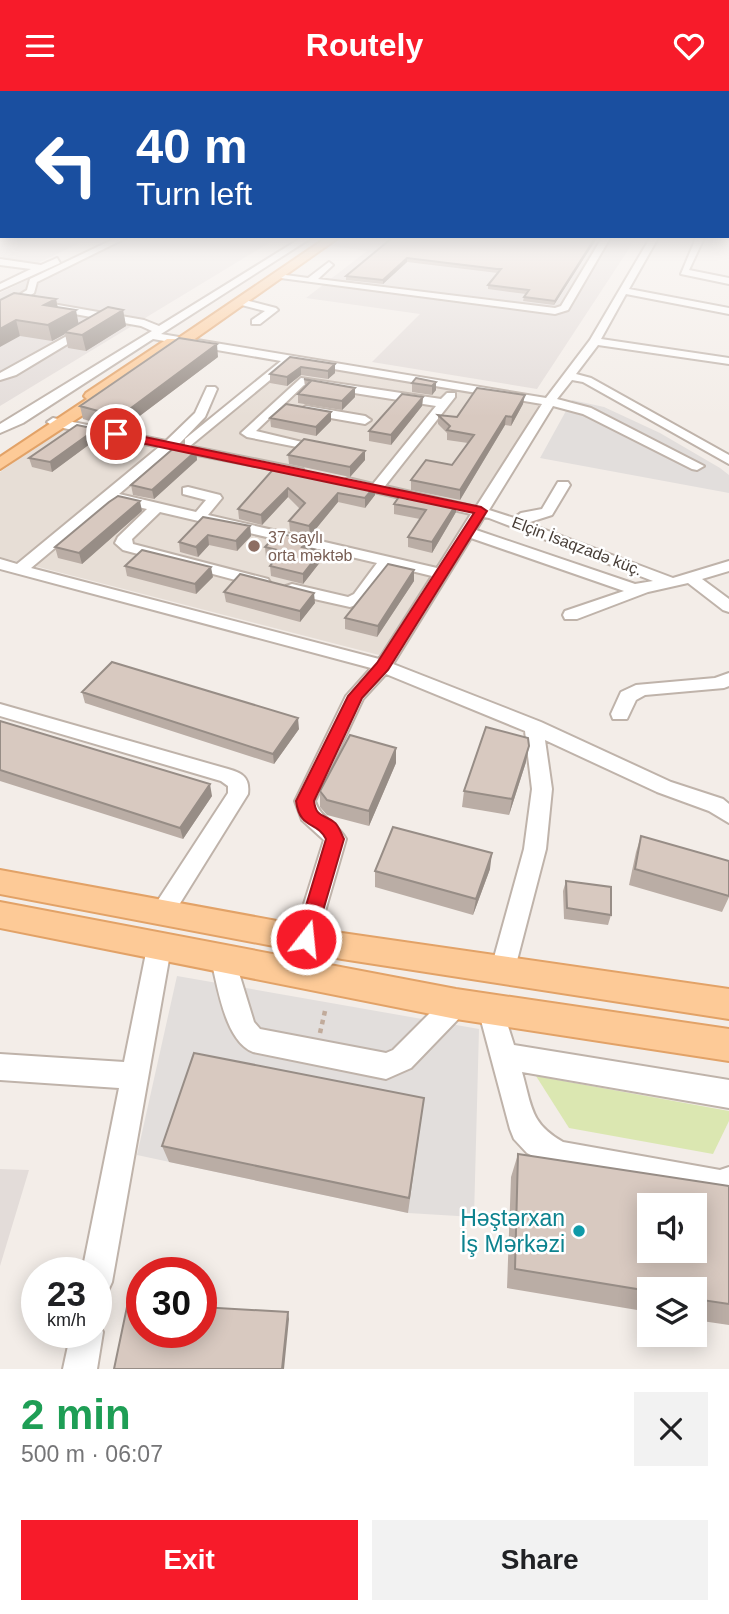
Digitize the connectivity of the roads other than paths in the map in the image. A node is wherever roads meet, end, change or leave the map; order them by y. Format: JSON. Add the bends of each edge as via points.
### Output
{"nodes":[{"id":1,"x":20,"y":298,"type":"edge"},
{"id":2,"x":212,"y":298,"type":"edge"},
{"id":3,"x":240,"y":298,"type":"edge"},
{"id":4,"x":247,"y":298,"type":"edge"},
{"id":5,"x":446,"y":298,"type":"edge"},
{"id":6,"x":571,"y":298,"type":"edge"},
{"id":7,"x":619,"y":298,"type":"edge"},
{"id":8,"x":658,"y":298,"type":"edge"},
{"id":9,"x":241,"y":302,"type":"junction"},
{"id":10,"x":729,"y":311,"type":"edge"},
{"id":11,"x":108,"y":317,"type":"junction"},
{"id":12,"x":256,"y":323,"type":"dead end"},
{"id":13,"x":155,"y":333,"type":"junction"},
{"id":14,"x":178,"y":341,"type":"junction"},
{"id":15,"x":595,"y":341,"type":"junction"},
{"id":16,"x":289,"y":359,"type":"junction"},
{"id":17,"x":729,"y":361,"type":"edge"},
{"id":18,"x":571,"y":376,"type":"junction"},
{"id":19,"x":0,"y":377,"type":"edge"},
{"id":20,"x":459,"y":387,"type":"junction"},
{"id":21,"x":211,"y":389,"type":"dead end"},
{"id":22,"x":243,"y":398,"type":"junction"},
{"id":23,"x":550,"y":401,"type":"junction"},
{"id":24,"x":443,"y":403,"type":"junction"},
{"id":25,"x":274,"y":404,"type":"junction"},
{"id":26,"x":365,"y":420,"type":"dead end"},
{"id":27,"x":57,"y":422,"type":"junction"},
{"id":28,"x":0,"y":429,"type":"edge"},
{"id":29,"x":297,"y":445,"type":"edge"},
{"id":30,"x":176,"y":447,"type":"junction"},
{"id":31,"x":0,"y":457,"type":"edge"},
{"id":32,"x":729,"y":460,"type":"edge"},
{"id":33,"x":0,"y":464,"type":"edge"},
{"id":34,"x":697,"y":466,"type":"dead end"},
{"id":35,"x":312,"y":475,"type":"edge"},
{"id":36,"x":338,"y":480,"type":"edge"},
{"id":37,"x":563,"y":485,"type":"dead end"},
{"id":38,"x":377,"y":488,"type":"junction"},
{"id":39,"x":188,"y":491,"type":"dead end"},
{"id":40,"x":108,"y":496,"type":"junction"},
{"id":41,"x":157,"y":508,"type":"junction"},
{"id":42,"x":481,"y":511,"type":"junction"},
{"id":43,"x":199,"y":517,"type":"junction"},
{"id":44,"x":517,"y":523,"type":"junction"},
{"id":45,"x":467,"y":532,"type":"junction"},
{"id":46,"x":387,"y":561,"type":"junction"},
{"id":47,"x":0,"y":564,"type":"edge"},
{"id":48,"x":729,"y":566,"type":"edge"},
{"id":49,"x":20,"y":569,"type":"junction"},
{"id":50,"x":440,"y":573,"type":"junction"},
{"id":51,"x":692,"y":579,"type":"junction"},
{"id":52,"x":672,"y":583,"type":"junction"},
{"id":53,"x":641,"y":590,"type":"junction"},
{"id":54,"x":729,"y":607,"type":"edge"},
{"id":55,"x":571,"y":615,"type":"dead end"},
{"id":56,"x":383,"y":666,"type":"junction"},
{"id":57,"x":729,"y":679,"type":"edge"},
{"id":58,"x":0,"y":710,"type":"edge"},
{"id":59,"x":620,"y":714,"type":"dead end"},
{"id":60,"x":534,"y":727,"type":"junction"},
{"id":61,"x":729,"y":815,"type":"edge"},
{"id":62,"x":0,"y":882,"type":"edge"},
{"id":63,"x":161,"y":914,"type":"junction"},
{"id":64,"x":0,"y":915,"type":"edge"},
{"id":65,"x":306,"y":939,"type":"junction"},
{"id":66,"x":159,"y":948,"type":"junction"},
{"id":67,"x":223,"y":960,"type":"junction"},
{"id":68,"x":502,"y":972,"type":"junction"},
{"id":69,"x":456,"y":1004,"type":"junction"},
{"id":70,"x":729,"y":1004,"type":"edge"},
{"id":71,"x":491,"y":1009,"type":"junction"},
{"id":72,"x":729,"y":1045,"type":"edge"},
{"id":73,"x":504,"y":1056,"type":"junction"},
{"id":74,"x":0,"y":1067,"type":"edge"},
{"id":75,"x":135,"y":1076,"type":"junction"},
{"id":76,"x":729,"y":1094,"type":"edge"},
{"id":77,"x":729,"y":1182,"type":"edge"},
{"id":78,"x":101,"y":1257,"type":"edge"},
{"id":79,"x":84,"y":1348,"type":"edge"},
{"id":80,"x":80,"y":1369,"type":"edge"}],
"edges":[{"from":1,"to":11,"type":"street","via":[[26,304]]},
{"from":2,"to":13,"type":"street"},
{"from":3,"to":14,"type":"main road"},
{"from":4,"to":9,"type":"main road"},
{"from":5,"to":6,"type":"street","via":[[555,311],[565,308]]},
{"from":7,"to":15,"type":"lane"},
{"from":8,"to":10,"type":"street"},
{"from":9,"to":12,"type":"street","via":[[273,310]]},
{"from":9,"to":14,"type":"main road"},
{"from":11,"to":13,"type":"street","via":[[154,325]]},
{"from":11,"to":19,"type":"street"},
{"from":13,"to":14,"type":"street"},
{"from":13,"to":28,"type":"street"},
{"from":14,"to":16,"type":"street"},
{"from":14,"to":27,"type":"main road"},
{"from":15,"to":17,"type":"street"},
{"from":15,"to":18,"type":"street"},
{"from":16,"to":20,"type":"street"},
{"from":16,"to":22,"type":"street"},
{"from":18,"to":23,"type":"street"},
{"from":18,"to":32,"type":"street","via":[[587,380]]},
{"from":20,"to":23,"type":"street"},
{"from":20,"to":24,"type":"street"},
{"from":21,"to":30,"type":"street","via":[[201,414]]},
{"from":22,"to":25,"type":"street"},
{"from":22,"to":30,"type":"street"},
{"from":23,"to":34,"type":"street","via":[[587,411]]},
{"from":23,"to":42,"type":"street"},
{"from":24,"to":25,"type":"street","via":[[307,381],[296,383]]},
{"from":24,"to":38,"type":"street"},
{"from":25,"to":26,"type":"street"},
{"from":25,"to":29,"type":"street","via":[[247,433]]},
{"from":27,"to":30,"type":"street"},
{"from":27,"to":31,"type":"main road"},
{"from":27,"to":33,"type":"main road"},
{"from":30,"to":35,"type":"street"},
{"from":30,"to":40,"type":"street"},
{"from":36,"to":38,"type":"street","name":"Elçin İsaqzadə küç."},
{"from":37,"to":44,"type":"street","via":[[547,512]]},
{"from":38,"to":42,"type":"street","name":"Elçin İsaqzadə küç."},
{"from":39,"to":43,"type":"street","via":[[215,498]]},
{"from":40,"to":41,"type":"lane"},
{"from":40,"to":49,"type":"street"},
{"from":41,"to":43,"type":"lane"},
{"from":41,"to":46,"type":"street","via":[[123,543],[342,602],[360,597]]},
{"from":42,"to":44,"type":"street","name":"Elçin İsaqzadə küç."},
{"from":42,"to":45,"type":"street"},
{"from":43,"to":46,"type":"lane"},
{"from":44,"to":52,"type":"street","name":"Elçin İsaqzadə küç."},
{"from":45,"to":50,"type":"street"},
{"from":45,"to":53,"type":"street"},
{"from":46,"to":50,"type":"lane"},
{"from":47,"to":49,"type":"street"},
{"from":48,"to":51,"type":"street"},
{"from":49,"to":56,"type":"street"},
{"from":50,"to":56,"type":"street"},
{"from":51,"to":52,"type":"street"},
{"from":51,"to":54,"type":"street"},
{"from":52,"to":53,"type":"street"},
{"from":53,"to":55,"type":"street"},
{"from":56,"to":60,"type":"street"},
{"from":56,"to":65,"type":"street","via":[[355,696],[305,801],[306,813],[329,828],[335,839]]},
{"from":57,"to":59,"type":"street","via":[[718,684],[642,689],[628,696]]},
{"from":58,"to":63,"type":"street","via":[[239,783],[239,794]]},
{"from":60,"to":61,"type":"street","via":[[664,787],[716,805]]},
{"from":60,"to":68,"type":"street","via":[[542,789],[536,837]]},
{"from":62,"to":63,"type":"main road"},
{"from":63,"to":65,"type":"main road"},
{"from":64,"to":66,"type":"main road"},
{"from":65,"to":68,"type":"main road"},
{"from":66,"to":67,"type":"main road"},
{"from":66,"to":75,"type":"street"},
{"from":67,"to":69,"type":"main road"},
{"from":67,"to":69,"type":"street","via":[[243,1028],[253,1040],[386,1066],[402,1059]]},
{"from":68,"to":70,"type":"main road"},
{"from":69,"to":71,"type":"main road"},
{"from":71,"to":72,"type":"main road"},
{"from":71,"to":73,"type":"lane"},
{"from":73,"to":76,"type":"street"},
{"from":73,"to":77,"type":"lane","via":[[524,1129],[559,1156],[720,1185]]},
{"from":74,"to":75,"type":"street"},
{"from":75,"to":78,"type":"street"},
{"from":79,"to":80,"type":"street"}]}
